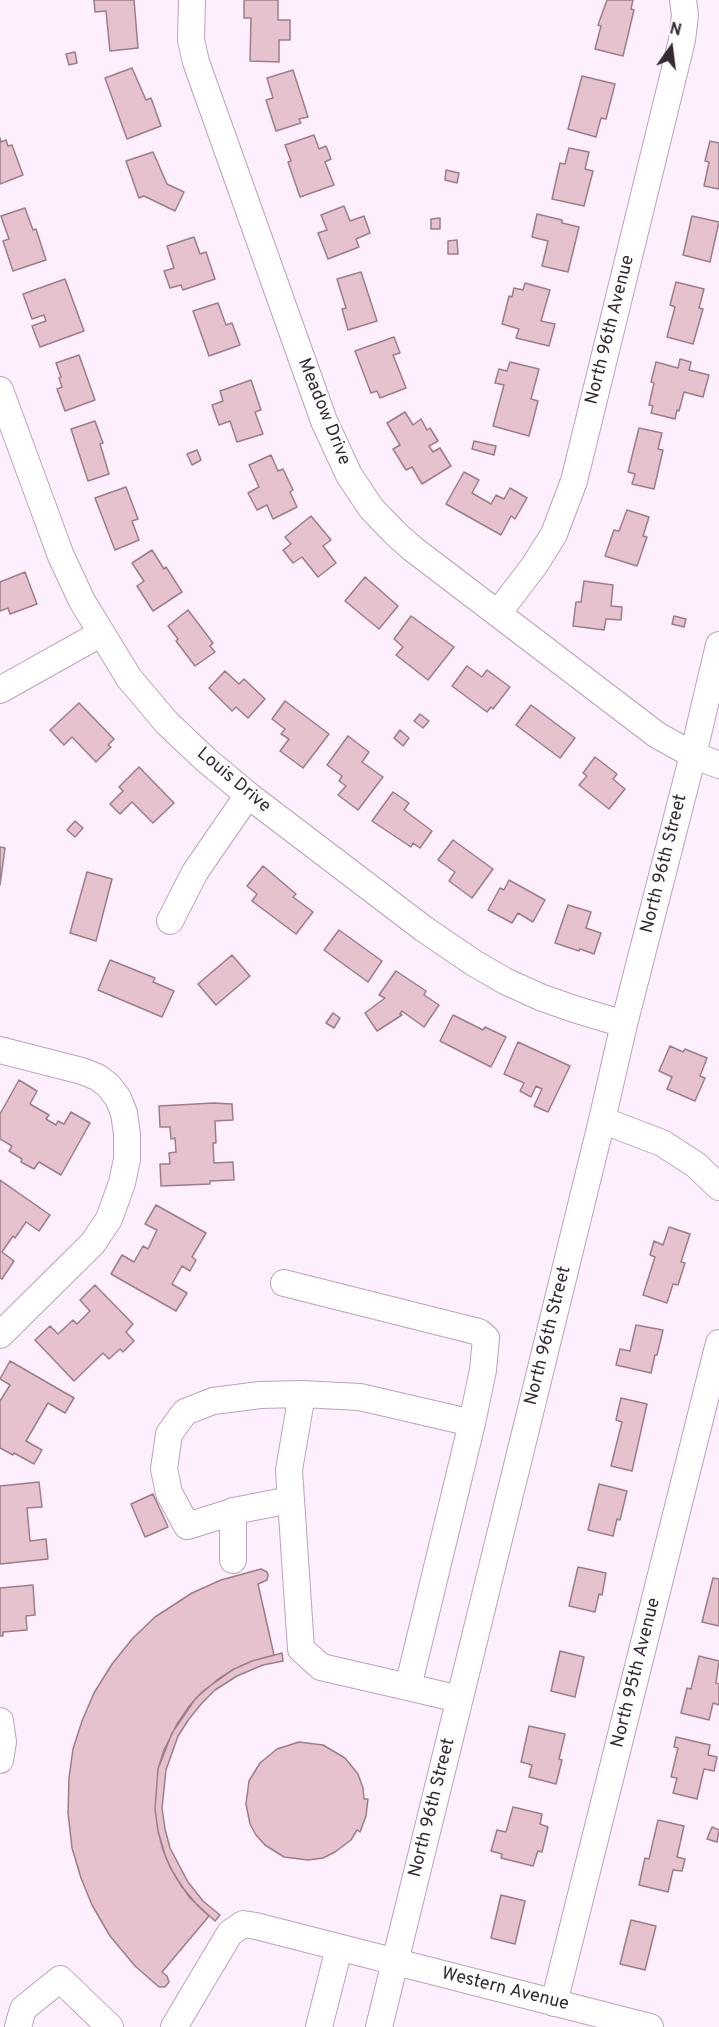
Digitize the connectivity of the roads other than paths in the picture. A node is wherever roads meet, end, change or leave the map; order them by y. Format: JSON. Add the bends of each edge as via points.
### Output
{"nodes":[{"id":1,"x":192,"y":0,"type":"edge"},
{"id":2,"x":683,"y":0,"type":"edge"},
{"id":3,"x":1,"y":395,"type":"edge"},
{"id":4,"x":498,"y":613,"type":"junction"},
{"id":5,"x":100,"y":634,"type":"junction"},
{"id":6,"x":719,"y":645,"type":"edge"},
{"id":7,"x":0,"y":690,"type":"edge"},
{"id":8,"x":693,"y":755,"type":"junction"},
{"id":9,"x":719,"y":765,"type":"edge"},
{"id":10,"x":248,"y":795,"type":"junction"},
{"id":11,"x":170,"y":921,"type":"dead end"},
{"id":12,"x":624,"y":1024,"type":"junction"},
{"id":13,"x":0,"y":1050,"type":"edge"},
{"id":14,"x":603,"y":1119,"type":"junction"},
{"id":15,"x":719,"y":1187,"type":"edge"},
{"id":16,"x":284,"y":1283,"type":"dead end"},
{"id":17,"x":0,"y":1335,"type":"edge"},
{"id":18,"x":719,"y":1343,"type":"edge"},
{"id":19,"x":302,"y":1394,"type":"junction"},
{"id":20,"x":472,"y":1423,"type":"junction"},
{"id":21,"x":290,"y":1500,"type":"junction"},
{"id":22,"x":233,"y":1511,"type":"junction"},
{"id":23,"x":233,"y":1560,"type":"dead end"},
{"id":24,"x":408,"y":1687,"type":"junction"},
{"id":25,"x":459,"y":1699,"type":"junction"},
{"id":26,"x":0,"y":1721,"type":"edge"},
{"id":27,"x":0,"y":1760,"type":"edge"},
{"id":28,"x":339,"y":1948,"type":"junction"},
{"id":29,"x":394,"y":1963,"type":"junction"},
{"id":30,"x":554,"y":2003,"type":"junction"},
{"id":31,"x":18,"y":2027,"type":"edge"},
{"id":32,"x":110,"y":2027,"type":"edge"},
{"id":33,"x":174,"y":2027,"type":"edge"},
{"id":34,"x":319,"y":2027,"type":"edge"},
{"id":35,"x":379,"y":2027,"type":"edge"},
{"id":36,"x":650,"y":2027,"type":"edge"}],
"edges":[{"from":1,"to":4,"type":"street","name":"Meadow Drive","via":[[191,40],[196,62],[335,447],[371,508],[396,534]]},
{"from":2,"to":4,"type":"street","name":"North 96th Avenue","via":[[684,30],[574,481],[554,534]]},
{"from":3,"to":5,"type":"street","name":"Louis Drive","via":[[61,556]]},
{"from":4,"to":8,"type":"street","name":"Meadow Drive","via":[[657,735]]},
{"from":5,"to":7,"type":"street"},
{"from":5,"to":10,"type":"street","name":"Louis Drive","via":[[129,678],[167,723]]},
{"from":6,"to":8,"type":"street","name":"North 96th Street"},
{"from":8,"to":9,"type":"street","name":"Meadow Drive"},
{"from":8,"to":12,"type":"street","name":"North 96th Street"},
{"from":10,"to":11,"type":"street","via":[[195,872]]},
{"from":10,"to":12,"type":"street","name":"Louis Drive","via":[[474,963],[540,997]]},
{"from":12,"to":14,"type":"street","name":"North 96th Street"},
{"from":13,"to":17,"type":"street","via":[[82,1071],[108,1085],[124,1113],[127,1159],[114,1208],[93,1243]]},
{"from":14,"to":15,"type":"street","via":[[662,1143],[696,1165]]},
{"from":14,"to":25,"type":"street","name":"North 96th Street"},
{"from":16,"to":20,"type":"street","via":[[478,1332],[486,1338]]},
{"from":18,"to":30,"type":"street","name":"North 95th Avenue"},
{"from":19,"to":20,"type":"street","via":[[360,1397]]},
{"from":19,"to":21,"type":"street","via":[[289,1470]]},
{"from":19,"to":22,"type":"street","via":[[213,1401],[185,1412],[169,1434],[164,1469],[169,1493],[187,1526]]},
{"from":20,"to":24,"type":"street"},
{"from":21,"to":22,"type":"street"},
{"from":21,"to":24,"type":"street","via":[[301,1649],[321,1667]]},
{"from":22,"to":23,"type":"street"},
{"from":24,"to":25,"type":"street"},
{"from":25,"to":29,"type":"street","name":"North 96th Street"},
{"from":26,"to":27,"type":"street"},
{"from":28,"to":29,"type":"street","name":"Western Avenue"},
{"from":28,"to":33,"type":"street","name":"Western Avenue","via":[[243,1924],[230,1933]]},
{"from":28,"to":34,"type":"street"},
{"from":29,"to":30,"type":"street","name":"Western Avenue"},
{"from":29,"to":35,"type":"street","name":"North 96th Street"},
{"from":30,"to":36,"type":"street","name":"Western Avenue"},
{"from":31,"to":32,"type":"street","via":[[23,2008],[60,1979]]}]}
